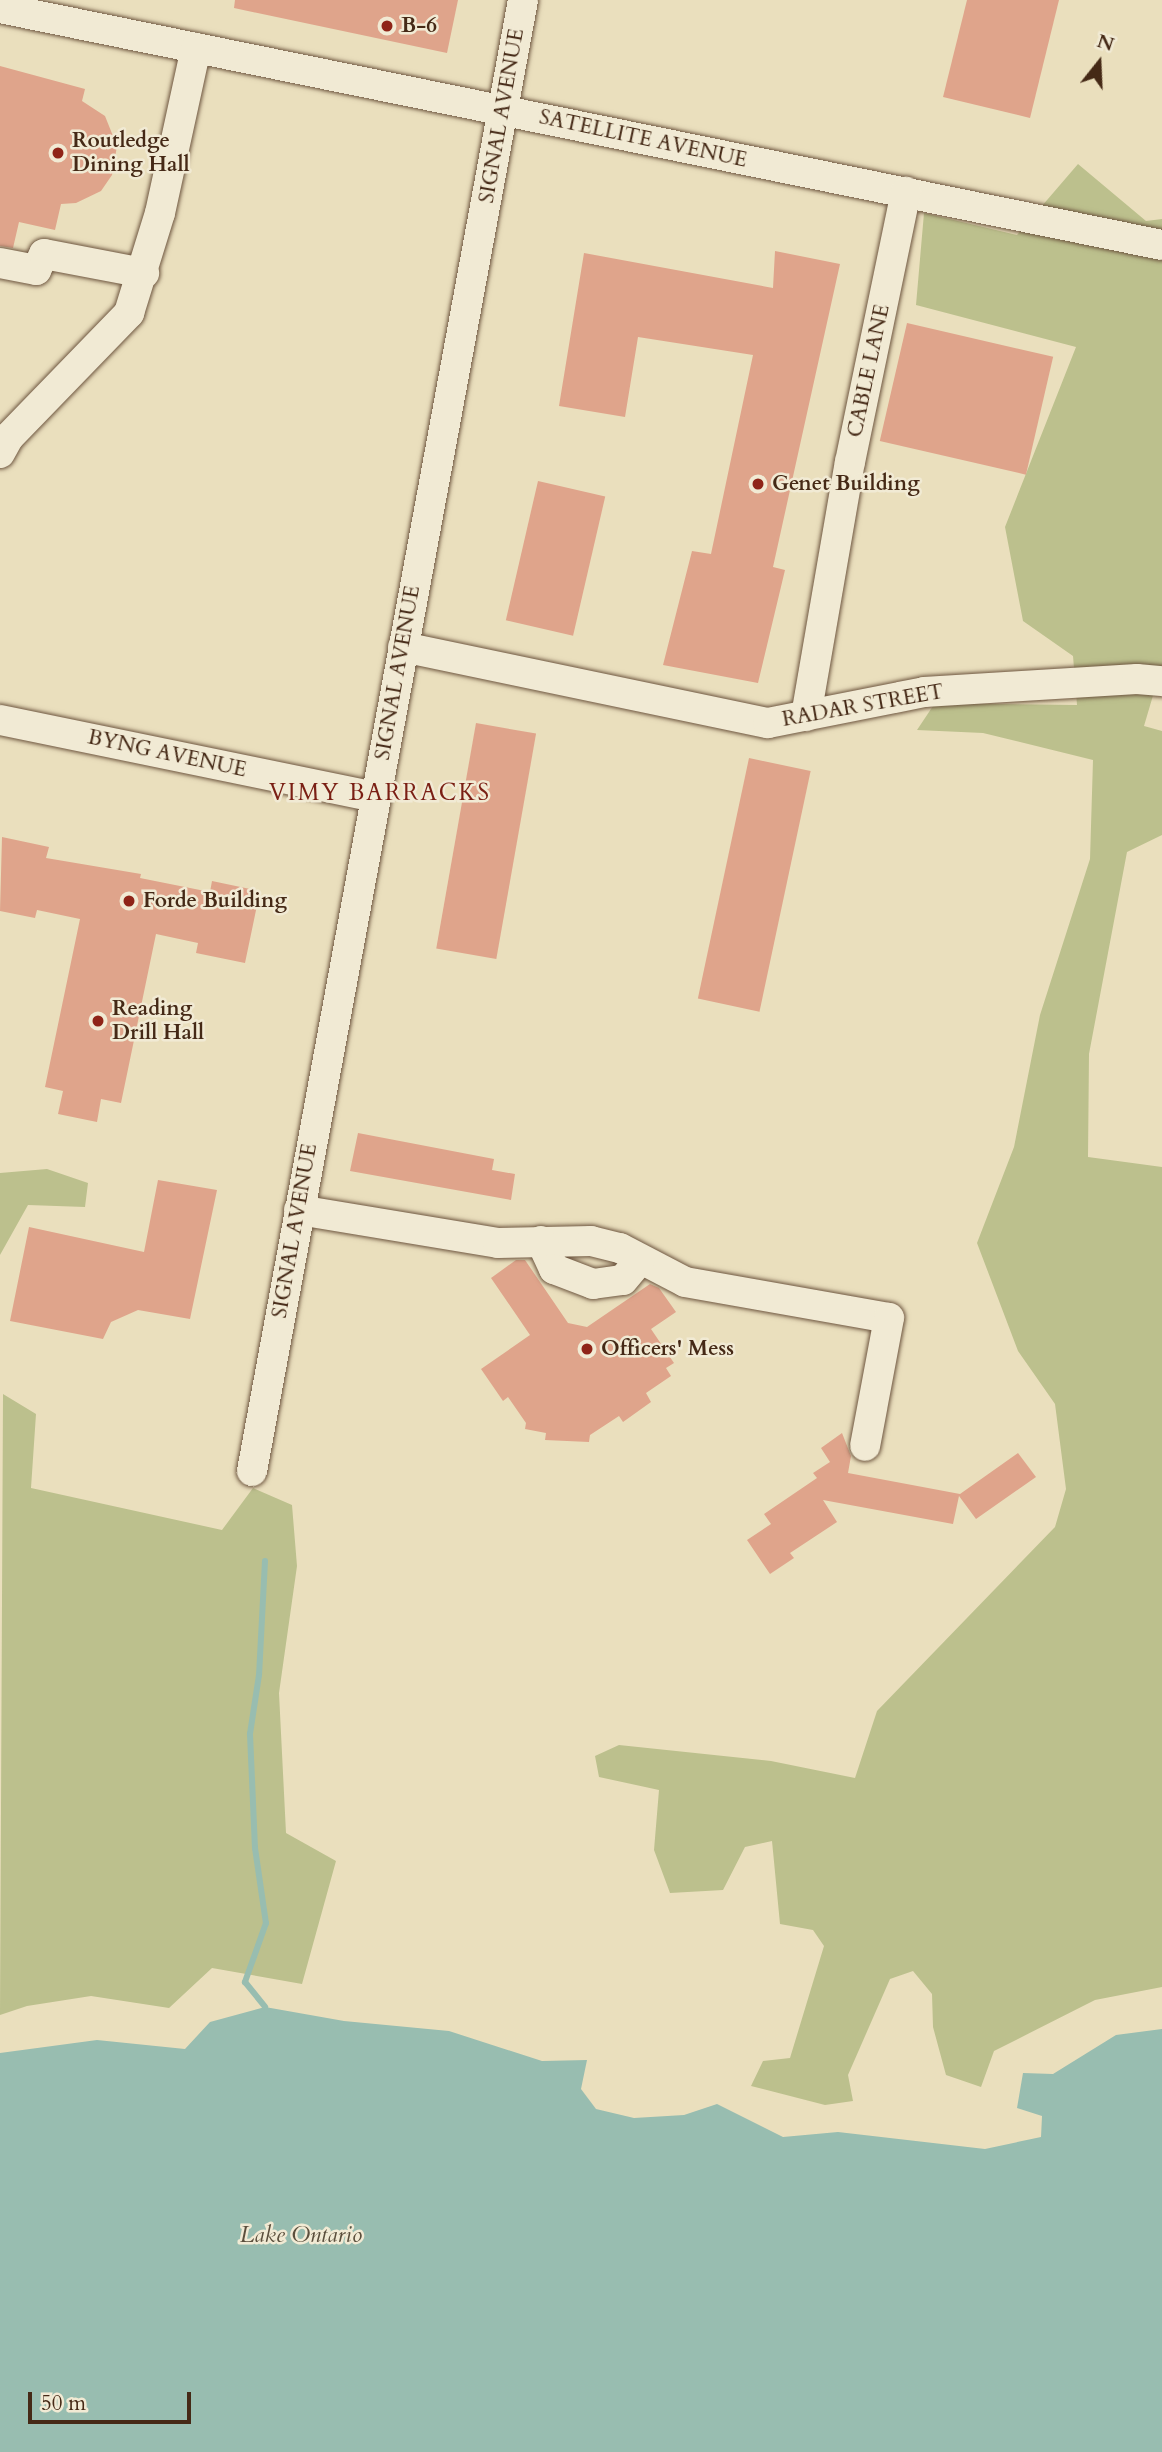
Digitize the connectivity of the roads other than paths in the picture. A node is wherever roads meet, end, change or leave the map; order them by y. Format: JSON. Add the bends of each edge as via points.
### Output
{"nodes":[{"id":1,"x":523,"y":0,"type":"edge"},
{"id":2,"x":0,"y":8,"type":"edge"},
{"id":3,"x":196,"y":48,"type":"junction"},
{"id":4,"x":503,"y":110,"type":"junction"},
{"id":5,"x":906,"y":192,"type":"junction"},
{"id":6,"x":1162,"y":245,"type":"edge"},
{"id":7,"x":0,"y":263,"type":"edge"},
{"id":8,"x":144,"y":273,"type":"junction"},
{"id":9,"x":0,"y":453,"type":"edge"},
{"id":10,"x":403,"y":647,"type":"junction"},
{"id":11,"x":1162,"y":681,"type":"edge"},
{"id":12,"x":806,"y":716,"type":"junction"},
{"id":13,"x":0,"y":720,"type":"edge"},
{"id":14,"x":375,"y":797,"type":"junction"},
{"id":15,"x":299,"y":1210,"type":"junction"},
{"id":16,"x":541,"y":1241,"type":"junction"},
{"id":17,"x":640,"y":1260,"type":"junction"},
{"id":18,"x":865,"y":1446,"type":"dead end"},
{"id":19,"x":252,"y":1471,"type":"dead end"}],
"edges":[{"from":1,"to":4,"type":"street","name":"SIGNAL AVENUE"},
{"from":2,"to":3,"type":"street","name":"SATELLITE AVENUE"},
{"from":3,"to":4,"type":"street","name":"SATELLITE AVENUE"},
{"from":3,"to":8,"type":"street"},
{"from":4,"to":5,"type":"street","name":"SATELLITE AVENUE"},
{"from":4,"to":10,"type":"street","name":"SIGNAL AVENUE"},
{"from":5,"to":6,"type":"street","name":"SATELLITE AVENUE"},
{"from":5,"to":12,"type":"street","name":"CABLE LANE","via":[[850,462]]},
{"from":7,"to":8,"type":"street","via":[[36,270],[44,254]]},
{"from":8,"to":9,"type":"street","via":[[120,328],[27,419]]},
{"from":10,"to":12,"type":"street","name":"RADAR STREET","via":[[768,723]]},
{"from":10,"to":14,"type":"street","name":"SIGNAL AVENUE"},
{"from":11,"to":12,"type":"street","name":"RADAR STREET","via":[[1137,678],[924,692]]},
{"from":13,"to":14,"type":"street","name":"BYNG AVENUE"},
{"from":14,"to":15,"type":"street","name":"SIGNAL AVENUE"},
{"from":15,"to":16,"type":"street","via":[[498,1243]]},
{"from":15,"to":19,"type":"street","name":"SIGNAL AVENUE"},
{"from":16,"to":17,"type":"street","via":[[591,1241],[620,1248]]},
{"from":16,"to":17,"type":"street","via":[[554,1269],[593,1284],[623,1280]]},
{"from":17,"to":18,"type":"street","via":[[685,1283],[889,1318]]}]}
